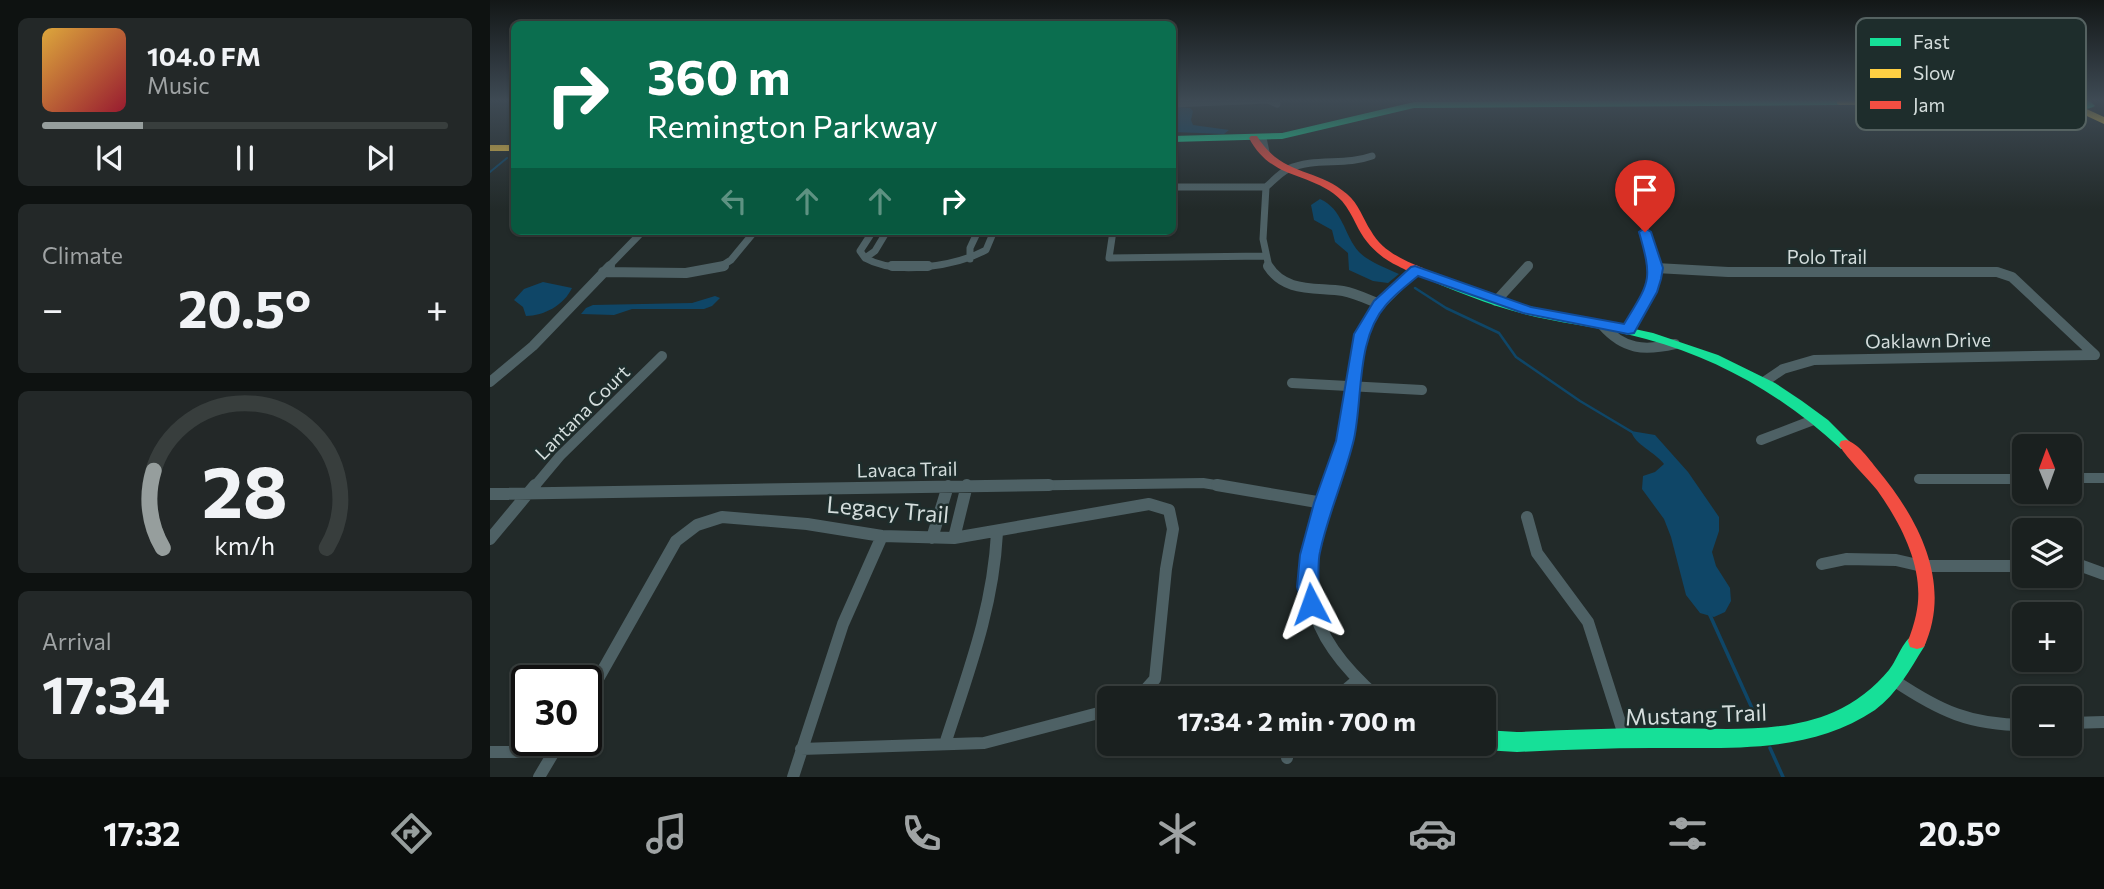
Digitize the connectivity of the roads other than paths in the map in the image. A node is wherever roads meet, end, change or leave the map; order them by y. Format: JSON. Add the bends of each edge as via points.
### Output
{"nodes":[{"id":1,"x":1288,"y":136,"type":"edge"},
{"id":2,"x":1176,"y":139,"type":"edge"},
{"id":3,"x":1261,"y":143,"type":"junction"},
{"id":4,"x":490,"y":146,"type":"edge"},
{"id":5,"x":511,"y":146,"type":"edge"},
{"id":6,"x":1372,"y":156,"type":"dead end"},
{"id":7,"x":1286,"y":170,"type":"junction"},
{"id":8,"x":1623,"y":174,"type":"dead end"},
{"id":9,"x":1176,"y":187,"type":"edge"},
{"id":10,"x":1266,"y":187,"type":"junction"},
{"id":11,"x":639,"y":235,"type":"edge"},
{"id":12,"x":752,"y":235,"type":"edge"},
{"id":13,"x":870,"y":235,"type":"edge"},
{"id":14,"x":885,"y":235,"type":"edge"},
{"id":15,"x":976,"y":235,"type":"edge"},
{"id":16,"x":992,"y":235,"type":"edge"},
{"id":17,"x":1112,"y":235,"type":"edge"},
{"id":18,"x":1265,"y":256,"type":"junction"},
{"id":19,"x":865,"y":258,"type":"junction"},
{"id":20,"x":970,"y":259,"type":"junction"},
{"id":21,"x":1529,"y":265,"type":"dead end"},
{"id":22,"x":1656,"y":268,"type":"junction"},
{"id":23,"x":1415,"y":270,"type":"junction"},
{"id":24,"x":603,"y":272,"type":"junction"},
{"id":25,"x":1496,"y":300,"type":"junction"},
{"id":26,"x":1379,"y":304,"type":"junction"},
{"id":27,"x":1602,"y":325,"type":"junction"},
{"id":28,"x":1628,"y":330,"type":"junction"},
{"id":29,"x":1675,"y":344,"type":"junction"},
{"id":30,"x":2093,"y":351,"type":"joint"},
{"id":31,"x":662,"y":356,"type":"dead end"},
{"id":32,"x":490,"y":382,"type":"edge"},
{"id":33,"x":1764,"y":382,"type":"junction"},
{"id":34,"x":1292,"y":383,"type":"dead end"},
{"id":35,"x":1352,"y":386,"type":"junction"},
{"id":36,"x":1422,"y":390,"type":"dead end"},
{"id":37,"x":1816,"y":419,"type":"junction"},
{"id":38,"x":1761,"y":440,"type":"dead end"},
{"id":39,"x":2012,"y":478,"type":"edge"},
{"id":40,"x":2082,"y":478,"type":"edge"},
{"id":41,"x":2104,"y":478,"type":"edge"},
{"id":42,"x":1919,"y":479,"type":"dead end"},
{"id":43,"x":967,"y":485,"type":"junction"},
{"id":44,"x":948,"y":486,"type":"junction"},
{"id":45,"x":490,"y":494,"type":"edge"},
{"id":46,"x":528,"y":494,"type":"junction"},
{"id":47,"x":1323,"y":503,"type":"junction"},
{"id":48,"x":1527,"y":517,"type":"dead end"},
{"id":49,"x":997,"y":533,"type":"junction"},
{"id":50,"x":882,"y":536,"type":"junction"},
{"id":51,"x":932,"y":538,"type":"junction"},
{"id":52,"x":954,"y":538,"type":"junction"},
{"id":53,"x":490,"y":539,"type":"edge"},
{"id":54,"x":1822,"y":564,"type":"dead end"},
{"id":55,"x":1922,"y":566,"type":"junction"},
{"id":56,"x":2012,"y":566,"type":"edge"},
{"id":57,"x":2082,"y":566,"type":"edge"},
{"id":58,"x":2104,"y":574,"type":"edge"},
{"id":59,"x":602,"y":672,"type":"edge"},
{"id":60,"x":1356,"y":681,"type":"junction"},
{"id":61,"x":1895,"y":681,"type":"junction"},
{"id":62,"x":1148,"y":686,"type":"edge"},
{"id":63,"x":1350,"y":686,"type":"edge"},
{"id":64,"x":1362,"y":686,"type":"edge"},
{"id":65,"x":1097,"y":714,"type":"edge"},
{"id":66,"x":2104,"y":722,"type":"edge"},
{"id":67,"x":2082,"y":723,"type":"edge"},
{"id":68,"x":2012,"y":724,"type":"edge"},
{"id":69,"x":1625,"y":738,"type":"junction"},
{"id":70,"x":1496,"y":741,"type":"edge"},
{"id":71,"x":945,"y":744,"type":"junction"},
{"id":72,"x":801,"y":749,"type":"junction"},
{"id":73,"x":511,"y":750,"type":"edge"},
{"id":74,"x":490,"y":752,"type":"edge"},
{"id":75,"x":552,"y":756,"type":"edge"},
{"id":76,"x":539,"y":777,"type":"edge"},
{"id":77,"x":793,"y":777,"type":"edge"}],
"edges":[{"from":1,"to":3,"type":"street"},
{"from":2,"to":3,"type":"street"},
{"from":3,"to":7,"type":"street","name":"Mustang Trail"},
{"from":4,"to":5,"type":"street"},
{"from":6,"to":7,"type":"street"},
{"from":7,"to":10,"type":"street"},
{"from":7,"to":23,"type":"street","name":"Mustang Trail","via":[[1340,193],[1373,244]]},
{"from":8,"to":22,"type":"street"},
{"from":9,"to":10,"type":"street"},
{"from":10,"to":18,"type":"street"},
{"from":11,"to":24,"type":"street"},
{"from":12,"to":24,"type":"street","via":[[719,269]]},
{"from":13,"to":19,"type":"street","via":[[860,251]]},
{"from":14,"to":19,"type":"street"},
{"from":15,"to":20,"type":"street"},
{"from":16,"to":20,"type":"street","via":[[986,250]]},
{"from":17,"to":18,"type":"street","via":[[1109,258]]},
{"from":18,"to":26,"type":"street","via":[[1283,283],[1346,292]]},
{"from":19,"to":20,"type":"street","via":[[879,265],[950,264]]},
{"from":21,"to":25,"type":"street"},
{"from":22,"to":28,"type":"street","via":[[1650,292]]},
{"from":22,"to":30,"type":"street","name":"Polo Trail","via":[[1997,272],[2012,277]]},
{"from":23,"to":25,"type":"street","name":"Mustang Trail"},
{"from":23,"to":26,"type":"street"},
{"from":24,"to":32,"type":"street","via":[[533,346]]},
{"from":25,"to":27,"type":"street","name":"Mustang Trail"},
{"from":26,"to":35,"type":"street","via":[[1362,334]]},
{"from":27,"to":28,"type":"street","name":"Mustang Trail"},
{"from":27,"to":29,"type":"street","via":[[1625,347],[1648,350]]},
{"from":28,"to":29,"type":"street","name":"Mustang Trail"},
{"from":29,"to":33,"type":"street","name":"Mustang Trail"},
{"from":30,"to":33,"type":"street","name":"Oaklawn Drive","via":[[2095,355],[2078,356],[1814,360],[1783,369]]},
{"from":31,"to":46,"type":"street","name":"Lantana Court","via":[[560,456]]},
{"from":33,"to":37,"type":"street","name":"Mustang Trail"},
{"from":34,"to":35,"type":"street"},
{"from":35,"to":36,"type":"street"},
{"from":35,"to":47,"type":"street","via":[[1345,441]]},
{"from":37,"to":38,"type":"street"},
{"from":37,"to":55,"type":"street","name":"Mustang Trail","via":[[1881,482],[1909,527]]},
{"from":39,"to":42,"type":"street"},
{"from":40,"to":41,"type":"street"},
{"from":43,"to":44,"type":"street","name":"Lavaca Trail"},
{"from":43,"to":47,"type":"street","name":"Lavaca Trail","via":[[1203,484]]},
{"from":43,"to":52,"type":"street"},
{"from":44,"to":46,"type":"street","name":"Lavaca Trail"},
{"from":44,"to":51,"type":"street"},
{"from":45,"to":46,"type":"street","name":"Lavaca Trail"},
{"from":46,"to":53,"type":"street","name":"Lantana Court"},
{"from":47,"to":60,"type":"street","via":[[1309,555],[1307,587],[1315,621]]},
{"from":48,"to":69,"type":"street","via":[[1537,553],[1588,622]]},
{"from":49,"to":52,"type":"street","name":"Legacy Trail"},
{"from":49,"to":62,"type":"street","name":"Legacy Trail","via":[[1149,504],[1169,510],[1173,529],[1154,679]]},
{"from":49,"to":71,"type":"street","via":[[989,606]]},
{"from":50,"to":51,"type":"street","name":"Legacy Trail"},
{"from":50,"to":59,"type":"street","name":"Legacy Trail","via":[[722,517],[697,526],[676,541]]},
{"from":50,"to":72,"type":"street","via":[[859,580]]},
{"from":51,"to":52,"type":"street","name":"Legacy Trail"},
{"from":54,"to":55,"type":"street","via":[[1846,559],[1896,560]]},
{"from":55,"to":56,"type":"street"},
{"from":55,"to":61,"type":"street","name":"Mustang Trail","via":[[1925,627],[1913,656]]},
{"from":57,"to":58,"type":"street"},
{"from":60,"to":63,"type":"street"},
{"from":60,"to":64,"type":"street"},
{"from":61,"to":68,"type":"street","via":[[1956,718]]},
{"from":61,"to":69,"type":"street","name":"Mustang Trail","via":[[1871,703],[1836,722],[1787,733]]},
{"from":65,"to":71,"type":"street","via":[[984,743]]},
{"from":66,"to":67,"type":"street"},
{"from":69,"to":70,"type":"street","name":"Mustang Trail"},
{"from":71,"to":72,"type":"street"},
{"from":72,"to":77,"type":"street"},
{"from":73,"to":74,"type":"street"},
{"from":75,"to":76,"type":"street"}]}
